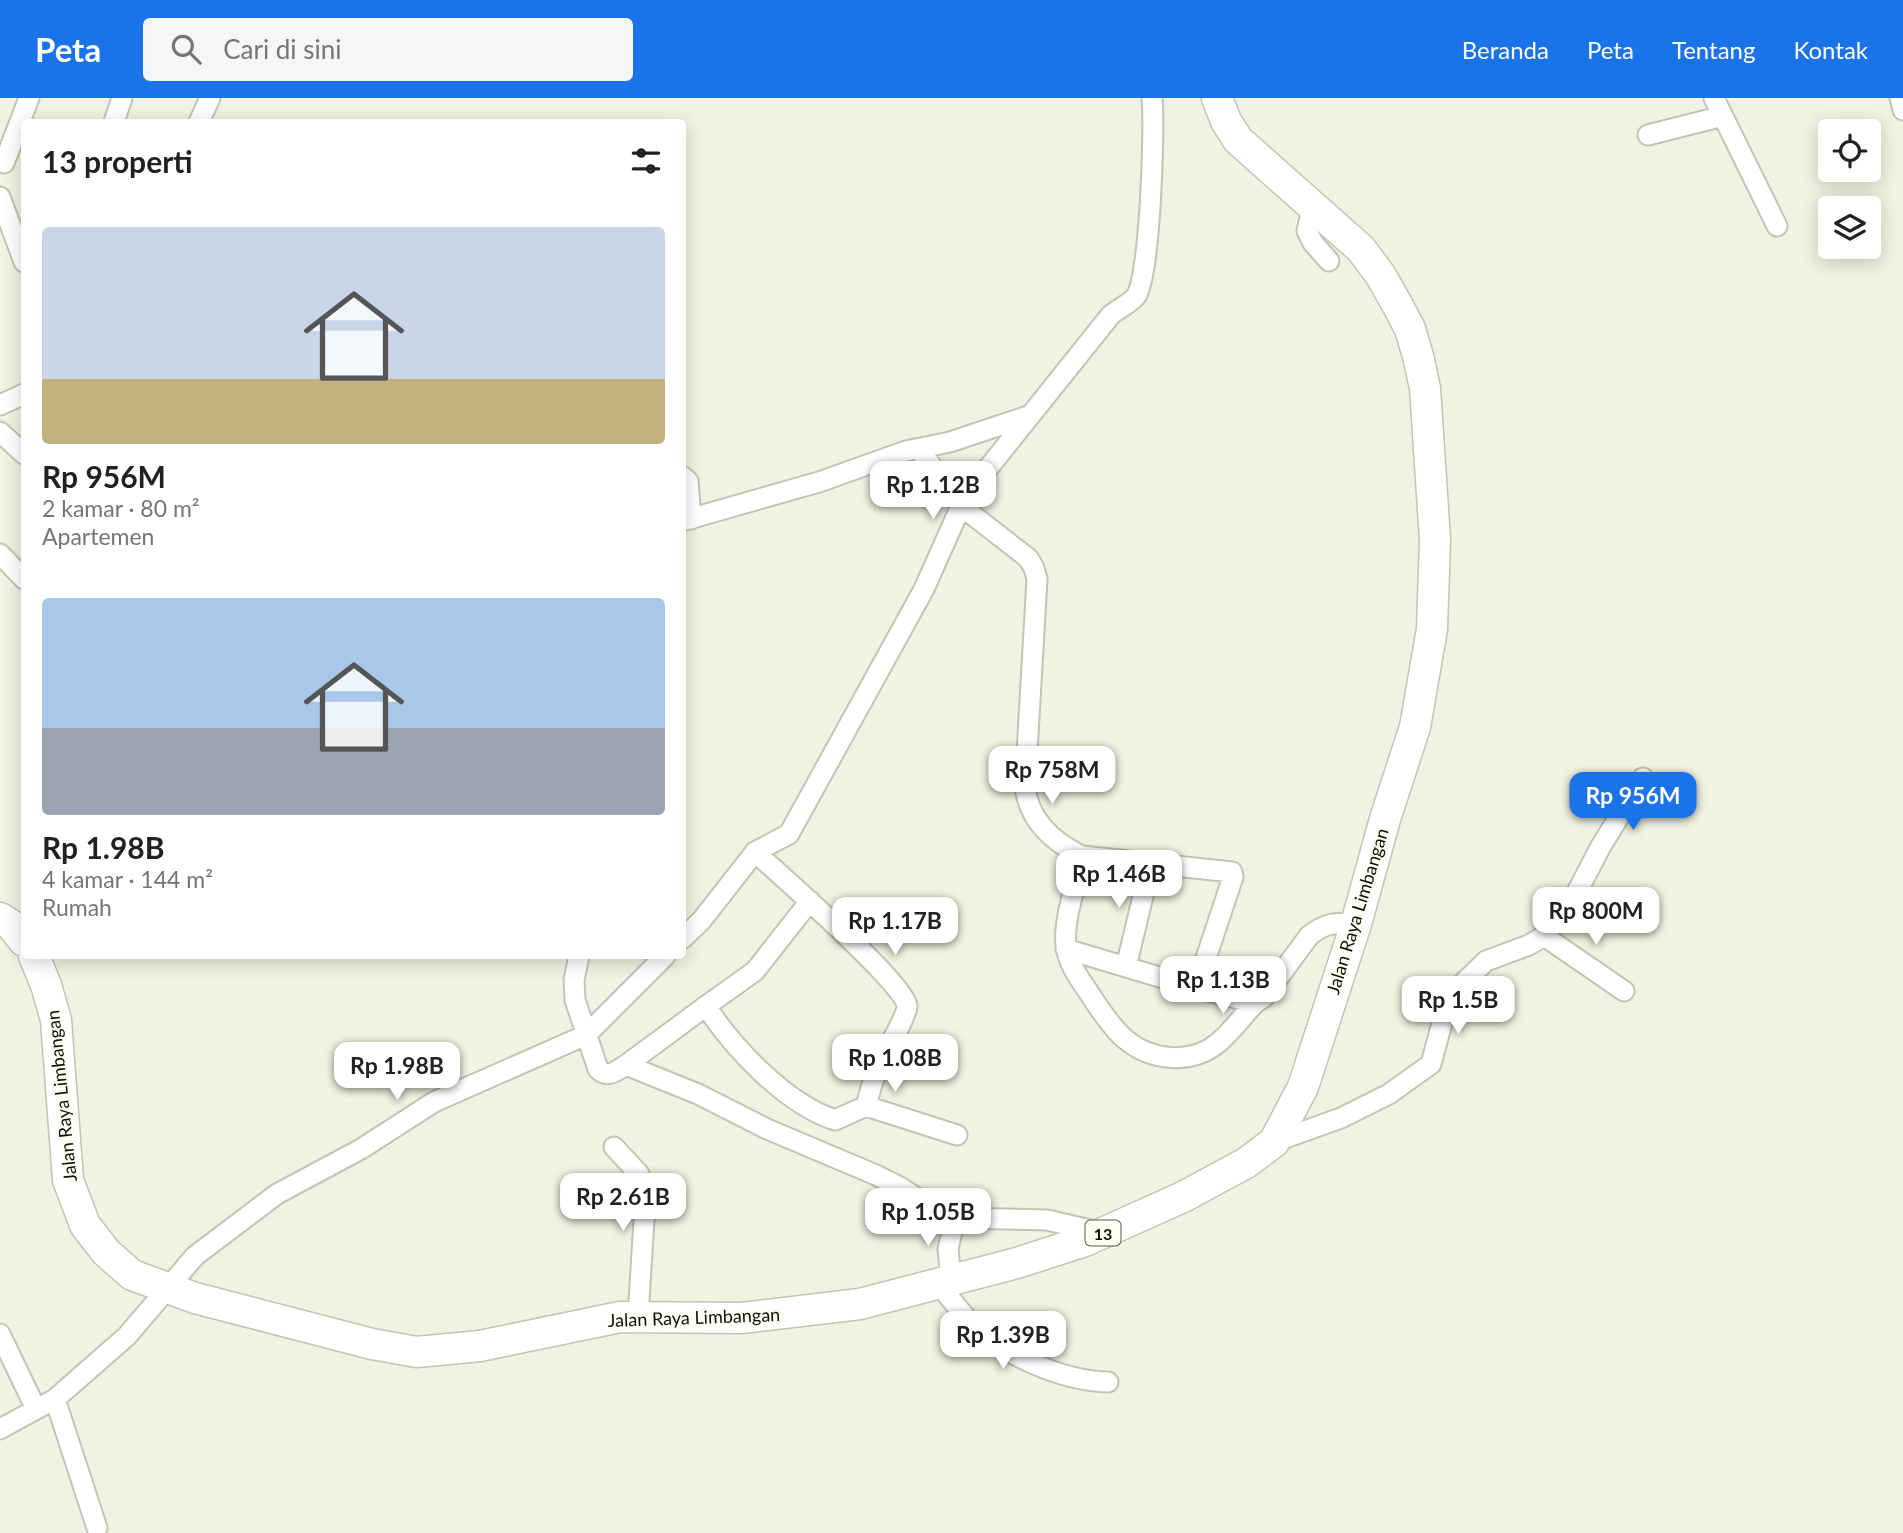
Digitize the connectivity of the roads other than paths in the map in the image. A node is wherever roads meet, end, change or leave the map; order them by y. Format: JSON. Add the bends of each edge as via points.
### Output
{"nodes":[{"id":1,"x":29,"y":98,"type":"edge"},
{"id":2,"x":122,"y":98,"type":"edge"},
{"id":3,"x":210,"y":98,"type":"edge"},
{"id":4,"x":1152,"y":98,"type":"edge"},
{"id":5,"x":1217,"y":98,"type":"edge"},
{"id":6,"x":1900,"y":98,"type":"edge"},
{"id":7,"x":1718,"y":107,"type":"edge"},
{"id":8,"x":1903,"y":110,"type":"edge"},
{"id":9,"x":115,"y":119,"type":"edge"},
{"id":10,"x":200,"y":119,"type":"edge"},
{"id":11,"x":1648,"y":135,"type":"dead end"},
{"id":12,"x":2,"y":162,"type":"edge"},
{"id":13,"x":21,"y":164,"type":"edge"},
{"id":14,"x":0,"y":197,"type":"edge"},
{"id":15,"x":1313,"y":205,"type":"junction"},
{"id":16,"x":1777,"y":226,"type":"dead end"},
{"id":17,"x":21,"y":254,"type":"edge"},
{"id":18,"x":1329,"y":261,"type":"dead end"},
{"id":19,"x":21,"y":395,"type":"edge"},
{"id":20,"x":0,"y":405,"type":"edge"},
{"id":21,"x":1028,"y":416,"type":"junction"},
{"id":22,"x":0,"y":432,"type":"edge"},
{"id":23,"x":919,"y":449,"type":"junction"},
{"id":24,"x":21,"y":451,"type":"edge"},
{"id":25,"x":686,"y":479,"type":"edge"},
{"id":26,"x":961,"y":506,"type":"junction"},
{"id":27,"x":687,"y":520,"type":"edge"},
{"id":28,"x":0,"y":554,"type":"edge"},
{"id":29,"x":21,"y":576,"type":"edge"},
{"id":30,"x":1643,"y":778,"type":"dead end"},
{"id":31,"x":755,"y":852,"type":"junction"},
{"id":32,"x":1082,"y":856,"type":"junction"},
{"id":33,"x":1151,"y":863,"type":"junction"},
{"id":34,"x":810,"y":901,"type":"junction"},
{"id":35,"x":0,"y":918,"type":"edge"},
{"id":36,"x":1356,"y":924,"type":"junction"},
{"id":37,"x":686,"y":935,"type":"edge"},
{"id":38,"x":1545,"y":936,"type":"junction"},
{"id":39,"x":21,"y":937,"type":"edge"},
{"id":40,"x":1066,"y":949,"type":"junction"},
{"id":41,"x":35,"y":959,"type":"edge"},
{"id":42,"x":578,"y":959,"type":"edge"},
{"id":43,"x":662,"y":959,"type":"edge"},
{"id":44,"x":1126,"y":967,"type":"junction"},
{"id":45,"x":1196,"y":988,"type":"junction"},
{"id":46,"x":1624,"y":991,"type":"dead end"},
{"id":47,"x":1255,"y":1003,"type":"junction"},
{"id":48,"x":706,"y":1006,"type":"junction"},
{"id":49,"x":586,"y":1035,"type":"junction"},
{"id":50,"x":626,"y":1065,"type":"junction"},
{"id":51,"x":866,"y":1106,"type":"junction"},
{"id":52,"x":957,"y":1135,"type":"dead end"},
{"id":53,"x":1274,"y":1142,"type":"junction"},
{"id":54,"x":614,"y":1147,"type":"dead end"},
{"id":55,"x":955,"y":1218,"type":"junction"},
{"id":56,"x":1103,"y":1233,"type":"junction"},
{"id":57,"x":945,"y":1282,"type":"junction"},
{"id":58,"x":169,"y":1289,"type":"junction"},
{"id":59,"x":638,"y":1317,"type":"junction"},
{"id":60,"x":0,"y":1334,"type":"edge"},
{"id":61,"x":1108,"y":1381,"type":"dead end"},
{"id":62,"x":55,"y":1399,"type":"junction"},
{"id":63,"x":36,"y":1409,"type":"junction"},
{"id":64,"x":0,"y":1429,"type":"edge"},
{"id":65,"x":97,"y":1528,"type":"dead end"}],
"edges":[{"from":1,"to":12,"type":"street"},
{"from":2,"to":9,"type":"street"},
{"from":3,"to":10,"type":"street"},
{"from":4,"to":21,"type":"street","via":[[1152,176],[1142,279],[1136,296],[1110,316]]},
{"from":5,"to":15,"type":"highway","name":"Jalan Raya Limbangan","number":"13","via":[[1238,140]]},
{"from":6,"to":8,"type":"street"},
{"from":7,"to":11,"type":"street"},
{"from":7,"to":16,"type":"street"},
{"from":12,"to":13,"type":"street"},
{"from":14,"to":17,"type":"street"},
{"from":15,"to":18,"type":"street","via":[[1307,231]]},
{"from":15,"to":36,"type":"highway","name":"Jalan Raya Limbangan","number":"13","via":[[1361,249],[1410,330],[1425,388],[1435,540],[1432,629],[1415,727]]},
{"from":19,"to":20,"type":"street"},
{"from":21,"to":23,"type":"street"},
{"from":21,"to":26,"type":"street"},
{"from":22,"to":24,"type":"street"},
{"from":23,"to":26,"type":"street"},
{"from":23,"to":27,"type":"street"},
{"from":25,"to":27,"type":"street"},
{"from":26,"to":31,"type":"street","via":[[924,589],[789,834]]},
{"from":26,"to":32,"type":"street","via":[[1028,558],[1034,568],[1026,796],[1045,832]]},
{"from":28,"to":29,"type":"street"},
{"from":30,"to":38,"type":"street","via":[[1576,894]]},
{"from":31,"to":34,"type":"street"},
{"from":31,"to":37,"type":"street"},
{"from":32,"to":33,"type":"street"},
{"from":32,"to":40,"type":"street"},
{"from":33,"to":44,"type":"street"},
{"from":33,"to":45,"type":"street","via":[[1233,873]]},
{"from":34,"to":48,"type":"street","via":[[755,971]]},
{"from":34,"to":51,"type":"street","via":[[884,974],[907,1005],[878,1067]]},
{"from":35,"to":39,"type":"highway"},
{"from":36,"to":47,"type":"street","via":[[1337,922],[1317,929]]},
{"from":36,"to":53,"type":"highway","name":"Jalan Raya Limbangan","number":"13","via":[[1303,1087]]},
{"from":38,"to":46,"type":"street"},
{"from":38,"to":53,"type":"street","via":[[1486,961],[1460,986],[1445,1012],[1431,1064],[1408,1083],[1341,1118]]},
{"from":40,"to":44,"type":"street"},
{"from":40,"to":47,"type":"street","via":[[1104,1015],[1140,1051],[1182,1058],[1206,1050]]},
{"from":41,"to":58,"type":"highway","name":"Jalan Raya Limbangan","number":"13","via":[[56,1020],[68,1180],[85,1225],[132,1275]]},
{"from":42,"to":49,"type":"street","via":[[575,1000]]},
{"from":43,"to":49,"type":"street"},
{"from":44,"to":45,"type":"street"},
{"from":45,"to":47,"type":"street"},
{"from":48,"to":50,"type":"street"},
{"from":48,"to":51,"type":"street","via":[[722,1031],[768,1076],[822,1116],[835,1120]]},
{"from":49,"to":50,"type":"street","via":[[603,1073]]},
{"from":49,"to":58,"type":"street","via":[[434,1102],[277,1194],[195,1256]]},
{"from":50,"to":55,"type":"street","via":[[876,1175]]},
{"from":51,"to":52,"type":"street"},
{"from":53,"to":56,"type":"highway","name":"Jalan Raya Limbangan","number":"13","via":[[1217,1180]]},
{"from":54,"to":59,"type":"street","via":[[639,1174],[648,1197]]},
{"from":55,"to":56,"type":"street","via":[[1047,1220]]},
{"from":55,"to":57,"type":"street"},
{"from":56,"to":57,"type":"highway","name":"Jalan Raya Limbangan","number":"13"},
{"from":57,"to":59,"type":"highway","name":"Jalan Raya Limbangan","number":"13","via":[[828,1309],[741,1318]]},
{"from":57,"to":61,"type":"street","via":[[970,1322],[1007,1350],[1077,1379]]},
{"from":58,"to":59,"type":"highway","name":"Jalan Raya Limbangan","number":"13","via":[[417,1352],[480,1346]]},
{"from":58,"to":62,"type":"street","via":[[127,1336]]},
{"from":60,"to":63,"type":"street"},
{"from":62,"to":63,"type":"street"},
{"from":62,"to":65,"type":"street"},
{"from":63,"to":64,"type":"street"}]}
